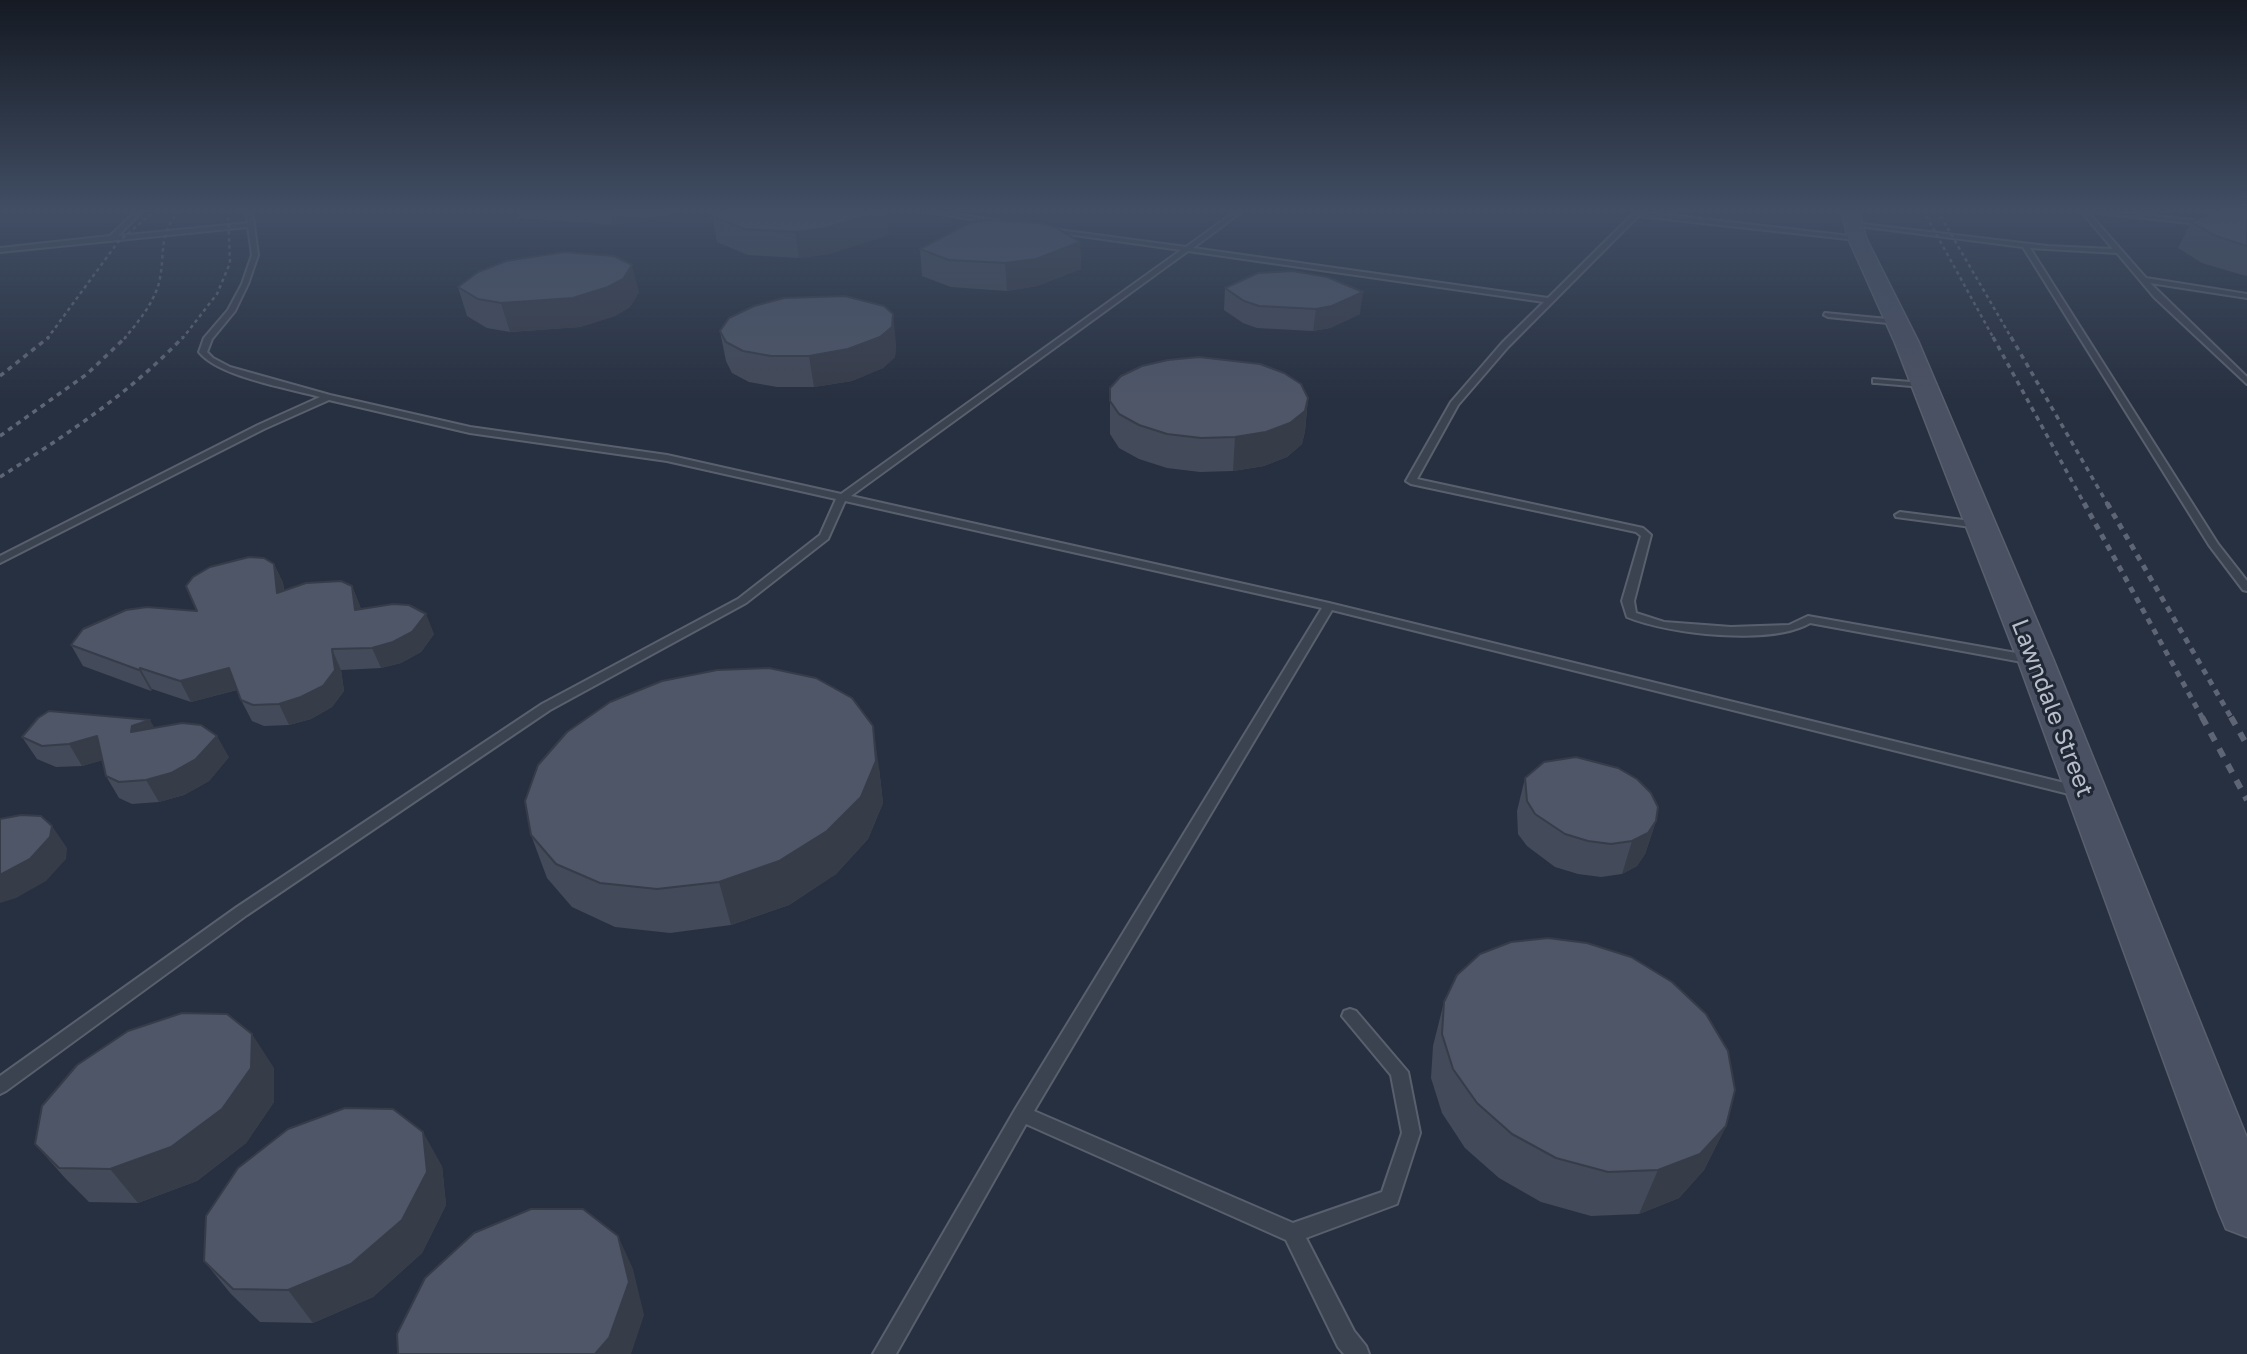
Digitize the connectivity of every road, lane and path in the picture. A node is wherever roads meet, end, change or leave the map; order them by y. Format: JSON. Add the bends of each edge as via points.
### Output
{"nodes":[{"id":1,"x":249,"y":273,"type":"edge"},
{"id":2,"x":1152,"y":273,"type":"edge"},
{"id":3,"x":1349,"y":273,"type":"edge"},
{"id":4,"x":1576,"y":273,"type":"edge"},
{"id":5,"x":1876,"y":273,"type":"edge"},
{"id":6,"x":2043,"y":273,"type":"edge"},
{"id":7,"x":2138,"y":273,"type":"edge"},
{"id":8,"x":2144,"y":280,"type":"junction"},
{"id":9,"x":2247,"y":296,"type":"edge"},
{"id":10,"x":1549,"y":300,"type":"junction"},
{"id":11,"x":1828,"y":315,"type":"dead end"},
{"id":12,"x":1898,"y":322,"type":"junction"},
{"id":13,"x":1876,"y":381,"type":"dead end"},
{"id":14,"x":2247,"y":382,"type":"edge"},
{"id":15,"x":1923,"y":385,"type":"junction"},
{"id":16,"x":328,"y":397,"type":"junction"},
{"id":17,"x":841,"y":499,"type":"junction"},
{"id":18,"x":1900,"y":515,"type":"dead end"},
{"id":19,"x":1979,"y":525,"type":"junction"},
{"id":20,"x":0,"y":560,"type":"edge"},
{"id":21,"x":2247,"y":588,"type":"edge"},
{"id":22,"x":1329,"y":606,"type":"junction"},
{"id":23,"x":2036,"y":661,"type":"junction"},
{"id":24,"x":2084,"y":793,"type":"junction"},
{"id":25,"x":1350,"y":1016,"type":"dead end"},
{"id":26,"x":0,"y":1086,"type":"edge"},
{"id":27,"x":1022,"y":1114,"type":"junction"},
{"id":28,"x":2247,"y":1209,"type":"edge"},
{"id":29,"x":1293,"y":1233,"type":"junction"},
{"id":30,"x":884,"y":1354,"type":"edge"},
{"id":31,"x":1359,"y":1354,"type":"edge"}],
"edges":[{"from":1,"to":16,"type":"lane","via":[[231,311],[208,338],[203,352],[227,369]]},
{"from":2,"to":17,"type":"lane"},
{"from":3,"to":10,"type":"lane"},
{"from":4,"to":10,"type":"lane"},
{"from":5,"to":12,"type":"main road","name":"Lawndale Street"},
{"from":6,"to":21,"type":"lane","via":[[2214,545]]},
{"from":7,"to":8,"type":"lane"},
{"from":8,"to":9,"type":"lane"},
{"from":8,"to":14,"type":"lane"},
{"from":10,"to":23,"type":"lane","via":[[1454,404],[1411,481],[1639,530],[1646,535],[1628,601],[1631,615],[1643,622],[1706,630],[1791,628],[1808,619]]},
{"from":11,"to":12,"type":"lane"},
{"from":12,"to":15,"type":"main road","name":"Lawndale Street"},
{"from":13,"to":15,"type":"lane"},
{"from":15,"to":19,"type":"main road","name":"Lawndale Street"},
{"from":16,"to":17,"type":"lane","via":[[470,430],[667,458]]},
{"from":16,"to":20,"type":"lane"},
{"from":17,"to":22,"type":"lane"},
{"from":17,"to":26,"type":"lane","via":[[824,537],[742,601],[546,707],[242,911]]},
{"from":18,"to":19,"type":"lane"},
{"from":19,"to":23,"type":"main road","name":"Lawndale Street"},
{"from":22,"to":24,"type":"lane"},
{"from":22,"to":27,"type":"lane"},
{"from":23,"to":24,"type":"main road","name":"Lawndale Street"},
{"from":24,"to":28,"type":"main road","name":"Lawndale Street"},
{"from":25,"to":29,"type":"lane","via":[[1398,1072],[1411,1133],[1390,1198]]},
{"from":27,"to":29,"type":"lane"},
{"from":27,"to":30,"type":"lane"},
{"from":29,"to":31,"type":"lane","via":[[1346,1339]]}]}
